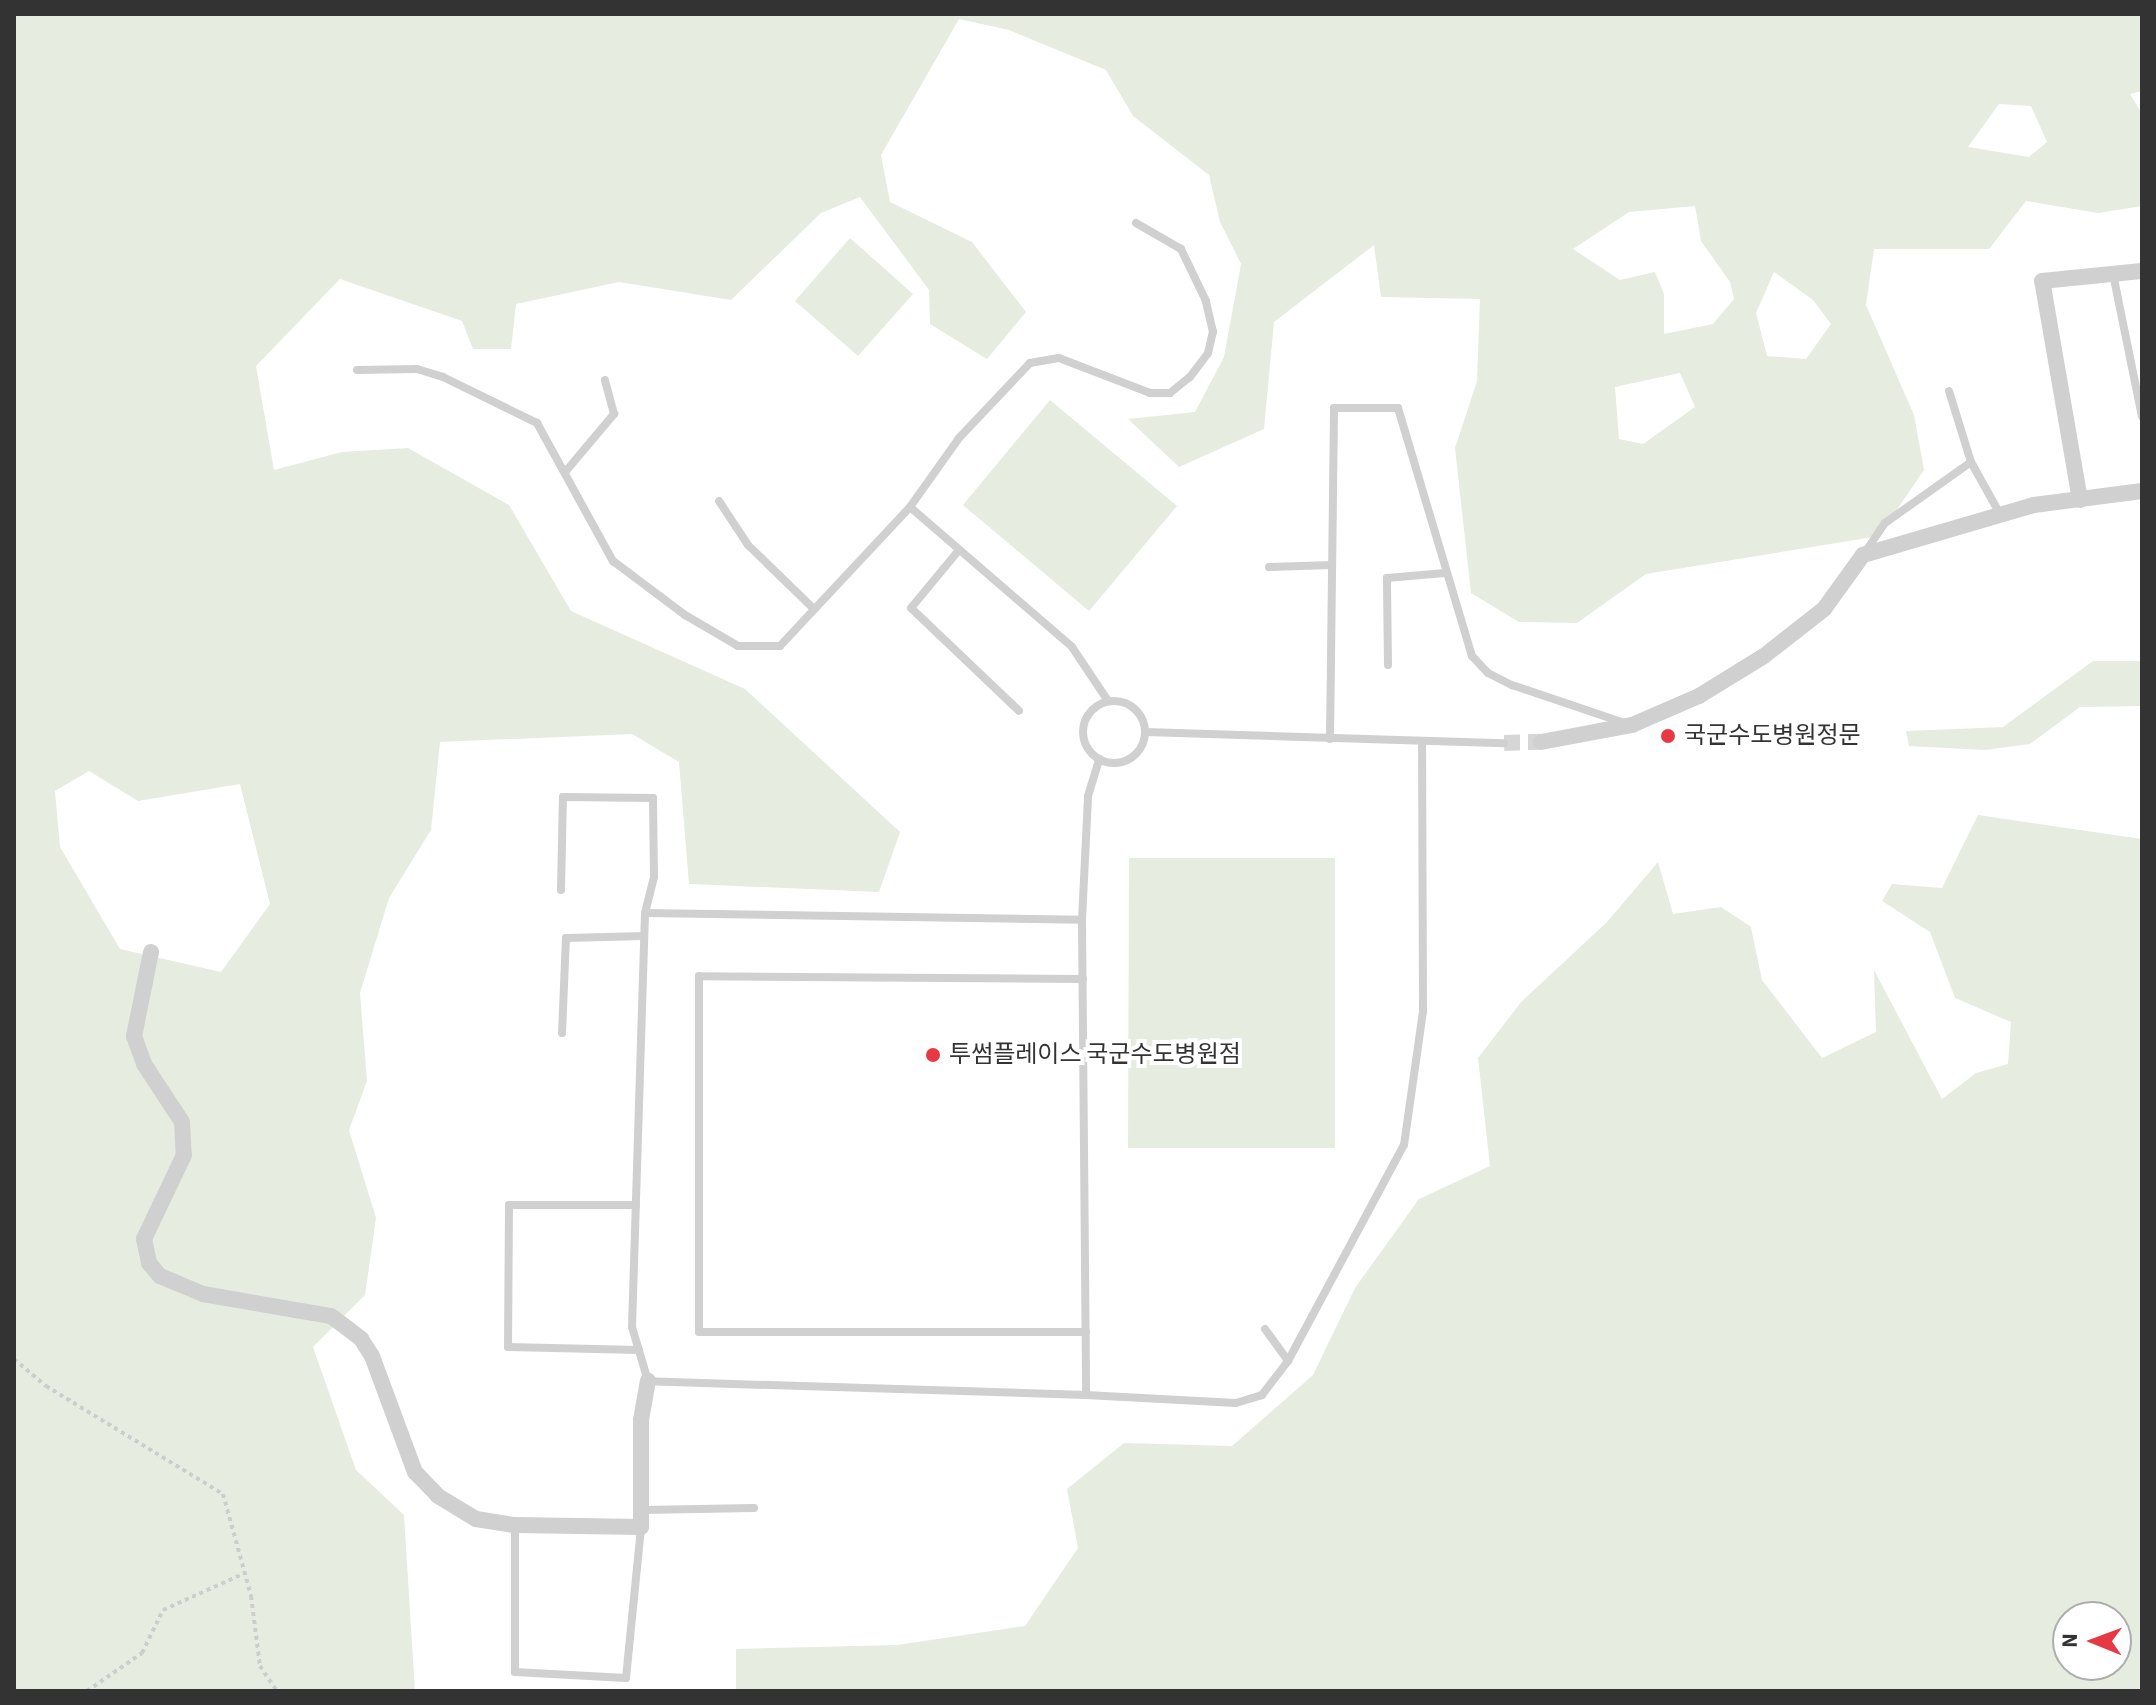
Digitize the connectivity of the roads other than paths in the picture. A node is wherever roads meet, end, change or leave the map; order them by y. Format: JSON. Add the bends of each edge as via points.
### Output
{"nodes":[{"id":1,"x":1136,"y":223,"type":"dead end"},
{"id":2,"x":2142,"y":271,"type":"edge"},
{"id":3,"x":2113,"y":273,"type":"junction"},
{"id":4,"x":357,"y":370,"type":"dead end"},
{"id":5,"x":605,"y":380,"type":"dead end"},
{"id":6,"x":1949,"y":391,"type":"dead end"},
{"id":7,"x":2142,"y":416,"type":"edge"},
{"id":8,"x":1971,"y":462,"type":"junction"},
{"id":9,"x":566,"y":471,"type":"junction"},
{"id":10,"x":2142,"y":491,"type":"edge"},
{"id":11,"x":2080,"y":500,"type":"junction"},
{"id":12,"x":719,"y":501,"type":"dead end"},
{"id":13,"x":910,"y":507,"type":"junction"},
{"id":14,"x":2000,"y":515,"type":"junction"},
{"id":15,"x":959,"y":550,"type":"junction"},
{"id":16,"x":1863,"y":555,"type":"junction"},
{"id":17,"x":1332,"y":565,"type":"junction"},
{"id":18,"x":1269,"y":567,"type":"dead end"},
{"id":19,"x":1445,"y":573,"type":"junction"},
{"id":20,"x":814,"y":609,"type":"junction"},
{"id":21,"x":1388,"y":665,"type":"dead end"},
{"id":22,"x":1108,"y":701,"type":"junction"},
{"id":23,"x":1019,"y":711,"type":"dead end"},
{"id":24,"x":1632,"y":725,"type":"junction"},
{"id":25,"x":1146,"y":732,"type":"junction"},
{"id":26,"x":1330,"y":739,"type":"junction"},
{"id":27,"x":1422,"y":742,"type":"junction"},
{"id":28,"x":1541,"y":742,"type":"tunnel mouth"},
{"id":29,"x":1504,"y":743,"type":"tunnel mouth"},
{"id":30,"x":1099,"y":759,"type":"junction"},
{"id":31,"x":561,"y":890,"type":"dead end"},
{"id":32,"x":645,"y":913,"type":"junction"},
{"id":33,"x":1082,"y":920,"type":"junction"},
{"id":34,"x":644,"y":936,"type":"junction"},
{"id":35,"x":151,"y":952,"type":"dead end"},
{"id":36,"x":1083,"y":979,"type":"junction"},
{"id":37,"x":562,"y":1033,"type":"dead end"},
{"id":38,"x":636,"y":1205,"type":"junction"},
{"id":39,"x":1265,"y":1329,"type":"dead end"},
{"id":40,"x":1086,"y":1332,"type":"junction"},
{"id":41,"x":639,"y":1350,"type":"junction"},
{"id":42,"x":1288,"y":1361,"type":"junction"},
{"id":43,"x":648,"y":1381,"type":"junction"},
{"id":44,"x":1086,"y":1395,"type":"junction"},
{"id":45,"x":754,"y":1508,"type":"dead end"},
{"id":46,"x":641,"y":1510,"type":"junction"},
{"id":47,"x":515,"y":1525,"type":"junction"},
{"id":48,"x":641,"y":1527,"type":"junction"}],
"edges":[{"from":1,"to":13,"type":"lane","via":[[1181,249],[1206,301],[1211,342],[1190,377],[1170,393],[1150,393],[1059,358],[1030,363],[959,438]]},
{"from":2,"to":3,"type":"street"},
{"from":3,"to":7,"type":"lane"},
{"from":3,"to":11,"type":"street","via":[[2042,281]]},
{"from":4,"to":9,"type":"lane","via":[[417,369],[443,377],[537,423]]},
{"from":5,"to":9,"type":"lane","via":[[614,414]]},
{"from":6,"to":8,"type":"lane"},
{"from":8,"to":14,"type":"lane"},
{"from":8,"to":16,"type":"lane","via":[[1885,523]]},
{"from":9,"to":20,"type":"lane","via":[[601,547],[613,561],[714,634],[738,646],[780,646]]},
{"from":10,"to":11,"type":"street"},
{"from":11,"to":14,"type":"street"},
{"from":12,"to":20,"type":"lane","via":[[748,545]]},
{"from":13,"to":15,"type":"lane"},
{"from":13,"to":20,"type":"lane"},
{"from":14,"to":16,"type":"street"},
{"from":15,"to":22,"type":"lane","via":[[1072,647]]},
{"from":15,"to":23,"type":"lane","via":[[911,608]]},
{"from":16,"to":24,"type":"street","via":[[1824,609],[1764,656],[1699,696]]},
{"from":17,"to":18,"type":"lane"},
{"from":17,"to":19,"type":"lane","via":[[1334,408],[1398,408]]},
{"from":17,"to":26,"type":"lane"},
{"from":19,"to":21,"type":"lane","via":[[1387,578]]},
{"from":19,"to":24,"type":"lane","via":[[1459,627],[1472,656],[1488,673]]},
{"from":22,"to":25,"type":"lane","via":[[1132,705]]},
{"from":22,"to":30,"type":"lane","via":[[1098,705],[1084,725],[1085,743]]},
{"from":24,"to":28,"type":"street"},
{"from":25,"to":26,"type":"lane"},
{"from":25,"to":30,"type":"lane","via":[[1131,759]]},
{"from":26,"to":27,"type":"lane"},
{"from":27,"to":29,"type":"lane"},
{"from":27,"to":42,"type":"lane","via":[[1423,1012],[1404,1145]]},
{"from":30,"to":33,"type":"lane","via":[[1088,796]]},
{"from":31,"to":32,"type":"lane","via":[[563,797],[653,798],[654,877]]},
{"from":32,"to":33,"type":"lane"},
{"from":32,"to":34,"type":"lane"},
{"from":33,"to":36,"type":"lane"},
{"from":34,"to":37,"type":"lane","via":[[566,938]]},
{"from":34,"to":38,"type":"lane"},
{"from":35,"to":47,"type":"street","via":[[134,1036],[144,1064],[182,1122],[184,1155],[161,1211],[147,1225],[149,1263],[160,1276],[203,1294],[331,1316],[361,1339],[372,1356],[415,1472],[438,1496],[476,1519]]},
{"from":36,"to":40,"type":"lane"},
{"from":36,"to":40,"type":"lane","via":[[699,976],[699,1332]]},
{"from":38,"to":41,"type":"lane","via":[[632,1327]]},
{"from":38,"to":41,"type":"lane","via":[[509,1205],[508,1347]]},
{"from":39,"to":42,"type":"lane"},
{"from":40,"to":44,"type":"lane"},
{"from":41,"to":43,"type":"lane"},
{"from":42,"to":44,"type":"lane","via":[[1262,1395],[1236,1403]]},
{"from":43,"to":44,"type":"lane"},
{"from":43,"to":46,"type":"street","via":[[641,1420]]},
{"from":45,"to":46,"type":"lane"},
{"from":46,"to":48,"type":"street"},
{"from":47,"to":48,"type":"street"},
{"from":47,"to":48,"type":"lane","via":[[515,1672],[626,1678]]}]}
